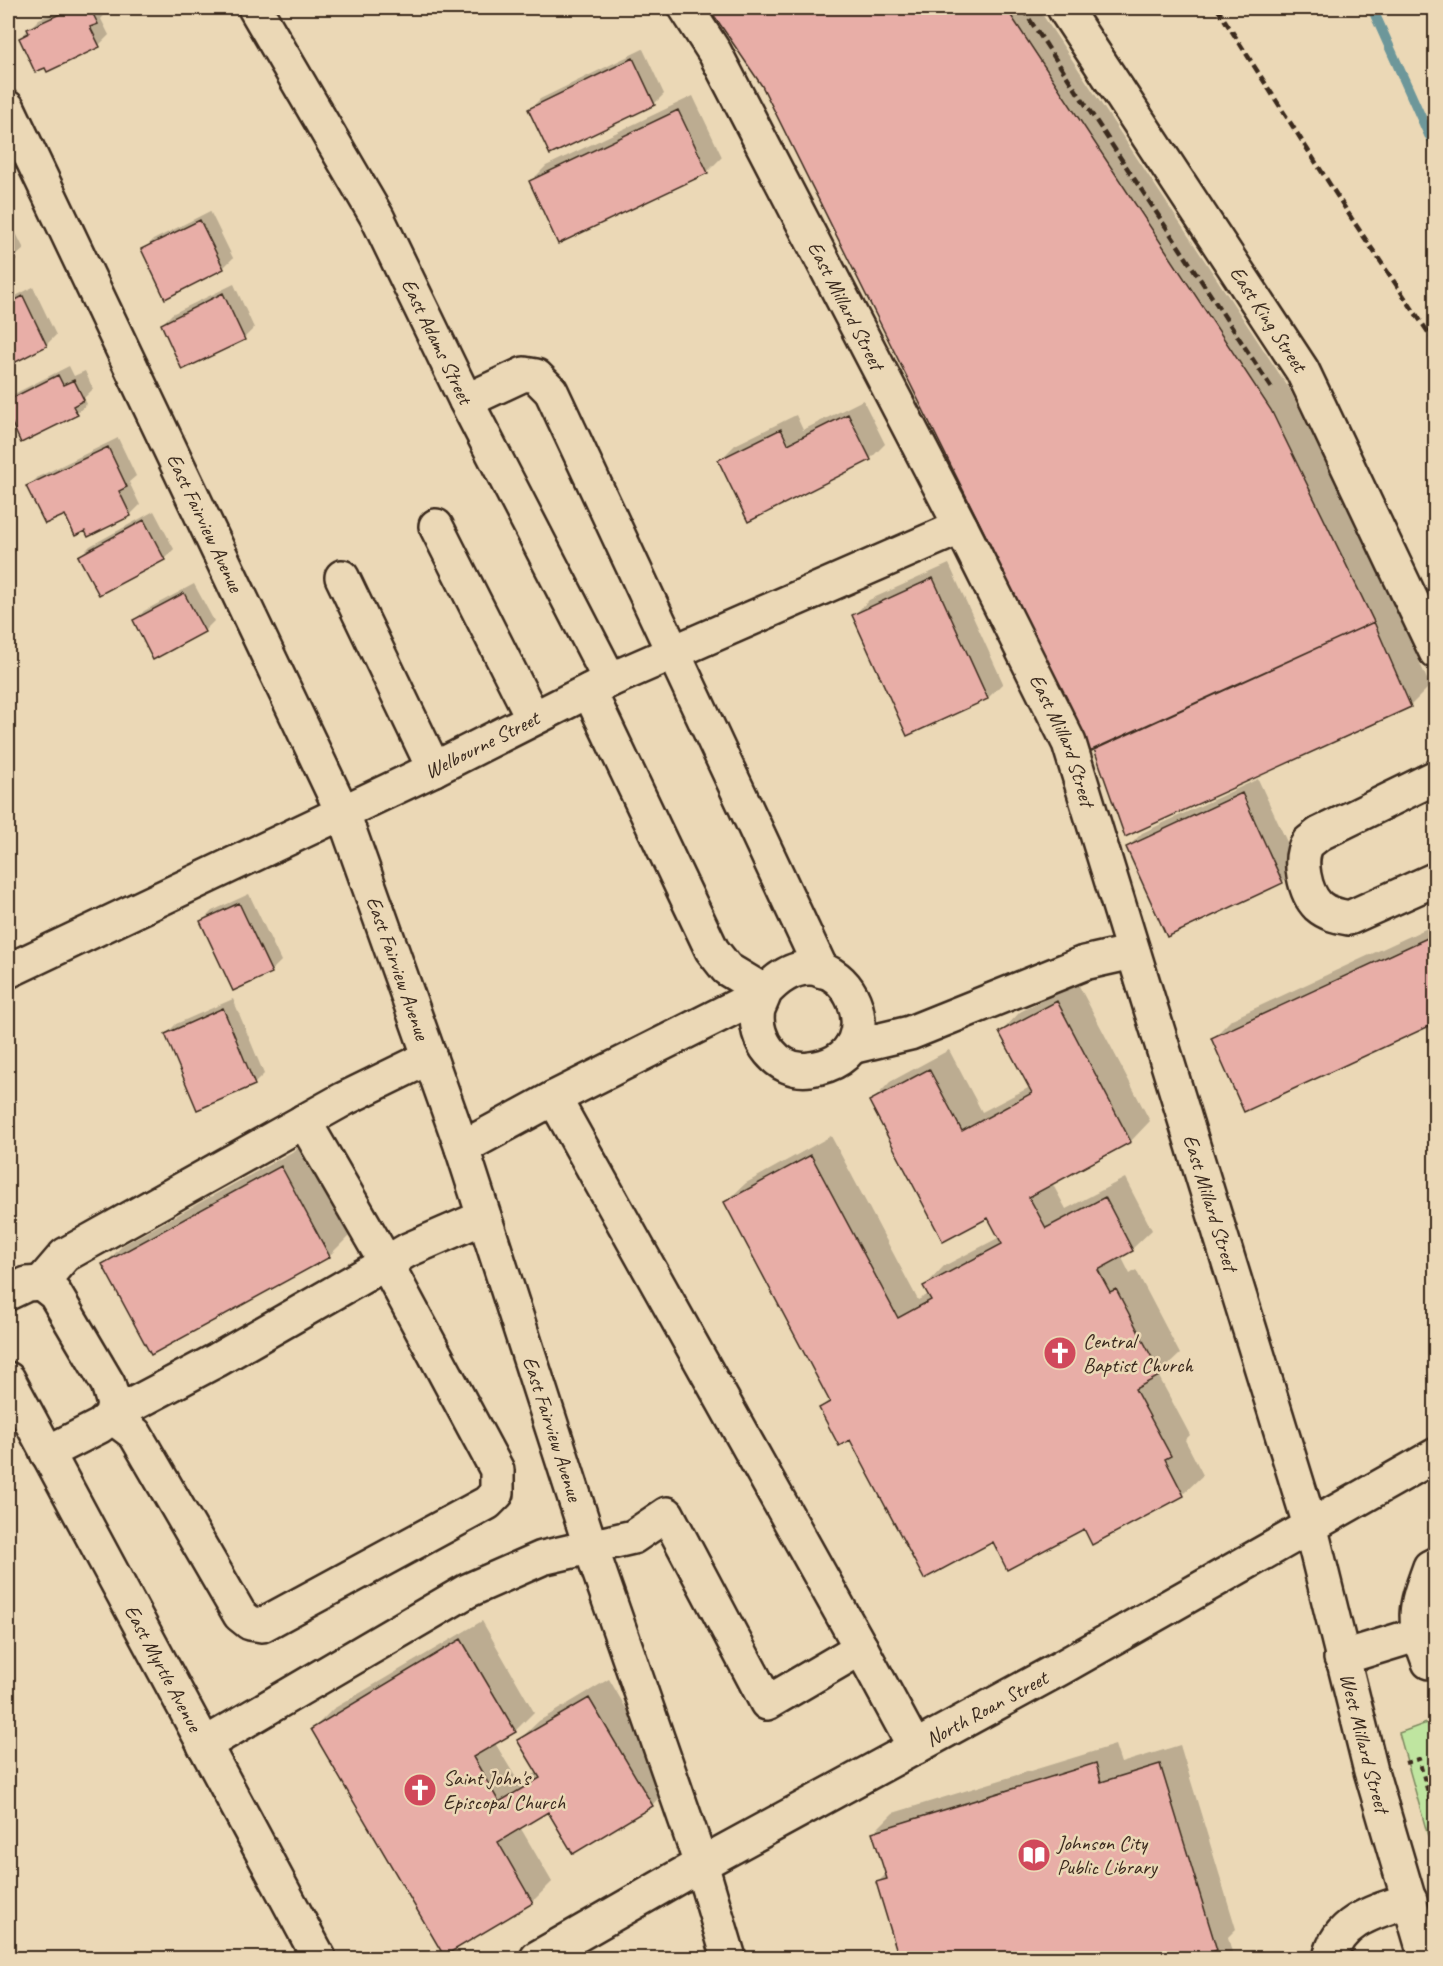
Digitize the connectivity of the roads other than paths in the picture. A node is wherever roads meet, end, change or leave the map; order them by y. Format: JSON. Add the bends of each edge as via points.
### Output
{"nodes":[{"id":1,"x":255,"y":8,"type":"edge"},
{"id":2,"x":686,"y":8,"type":"edge"},
{"id":3,"x":1064,"y":8,"type":"edge"},
{"id":4,"x":8,"y":108,"type":"edge"},
{"id":5,"x":466,"y":401,"type":"junction"},
{"id":6,"x":436,"y":526,"type":"dead end"},
{"id":7,"x":961,"y":527,"type":"junction"},
{"id":8,"x":342,"y":577,"type":"dead end"},
{"id":9,"x":675,"y":651,"type":"junction"},
{"id":10,"x":1436,"y":652,"type":"edge"},
{"id":11,"x":599,"y":685,"type":"junction"},
{"id":12,"x":533,"y":718,"type":"junction"},
{"id":13,"x":434,"y":769,"type":"junction"},
{"id":14,"x":1436,"y":777,"type":"edge"},
{"id":15,"x":343,"y":813,"type":"junction"},
{"id":16,"x":1436,"y":879,"type":"edge"},
{"id":17,"x":1133,"y":952,"type":"junction"},
{"id":18,"x":8,"y":971,"type":"edge"},
{"id":19,"x":822,"y":971,"type":"junction"},
{"id":20,"x":765,"y":992,"type":"junction"},
{"id":21,"x":851,"y":1047,"type":"junction"},
{"id":22,"x":430,"y":1057,"type":"junction"},
{"id":23,"x":554,"y":1098,"type":"junction"},
{"id":24,"x":304,"y":1121,"type":"junction"},
{"id":25,"x":462,"y":1148,"type":"junction"},
{"id":26,"x":484,"y":1217,"type":"junction"},
{"id":27,"x":386,"y":1263,"type":"junction"},
{"id":28,"x":41,"y":1283,"type":"junction"},
{"id":29,"x":8,"y":1293,"type":"edge"},
{"id":30,"x":8,"y":1378,"type":"edge"},
{"id":31,"x":111,"y":1416,"type":"junction"},
{"id":32,"x":47,"y":1453,"type":"junction"},
{"id":33,"x":1436,"y":1455,"type":"edge"},
{"id":34,"x":1310,"y":1525,"type":"junction"},
{"id":35,"x":590,"y":1545,"type":"junction"},
{"id":36,"x":1436,"y":1564,"type":"edge"},
{"id":37,"x":1427,"y":1647,"type":"edge"},
{"id":38,"x":861,"y":1648,"type":"junction"},
{"id":39,"x":1341,"y":1658,"type":"junction"},
{"id":40,"x":204,"y":1745,"type":"junction"},
{"id":41,"x":915,"y":1748,"type":"junction"},
{"id":42,"x":701,"y":1864,"type":"junction"},
{"id":43,"x":1410,"y":1900,"type":"junction"},
{"id":44,"x":319,"y":1959,"type":"edge"},
{"id":45,"x":537,"y":1959,"type":"edge"},
{"id":46,"x":729,"y":1959,"type":"edge"},
{"id":47,"x":1330,"y":1959,"type":"edge"},
{"id":48,"x":1425,"y":1959,"type":"edge"}],
"edges":[{"from":1,"to":5,"type":"street","name":"East Adams Street","via":[[377,217]]},
{"from":2,"to":7,"type":"street","name":"East Millard Street","via":[[715,53]]},
{"from":3,"to":10,"type":"street","name":"East King Street","via":[[1302,370]]},
{"from":4,"to":15,"type":"street","name":"East Fairview Avenue"},
{"from":5,"to":9,"type":"street","via":[[524,374],[536,376],[551,391]]},
{"from":5,"to":11,"type":"street","name":"East Adams Street"},
{"from":6,"to":12,"type":"street"},
{"from":7,"to":9,"type":"street","name":"Welbourne Street"},
{"from":7,"to":17,"type":"street","name":"East Millard Street","via":[[1069,743]]},
{"from":8,"to":13,"type":"street"},
{"from":9,"to":11,"type":"street","name":"Welbourne Street"},
{"from":9,"to":19,"type":"street"},
{"from":11,"to":12,"type":"street","name":"Welbourne Street"},
{"from":11,"to":20,"type":"street","name":"East Adams Street","via":[[712,950],[727,969]]},
{"from":12,"to":13,"type":"street","name":"Welbourne Street"},
{"from":13,"to":15,"type":"street","name":"Welbourne Street"},
{"from":14,"to":16,"type":"street","via":[[1319,834],[1308,843],[1304,854],[1310,893],[1319,906],[1349,918]]},
{"from":15,"to":18,"type":"street","name":"Welbourne Street"},
{"from":15,"to":22,"type":"street","name":"East Fairview Avenue"},
{"from":17,"to":21,"type":"street","via":[[1084,963],[910,1034]]},
{"from":17,"to":34,"type":"street","name":"East Millard Street"},
{"from":19,"to":20,"type":"street","via":[[792,971]]},
{"from":19,"to":21,"type":"street","via":[[836,977],[855,1000],[858,1031]]},
{"from":20,"to":21,"type":"street","via":[[758,1009],[758,1026],[763,1043],[774,1057],[806,1070],[823,1068]]},
{"from":20,"to":23,"type":"street"},
{"from":22,"to":24,"type":"street"},
{"from":22,"to":25,"type":"street","name":"East Fairview Avenue"},
{"from":23,"to":25,"type":"street"},
{"from":23,"to":38,"type":"street"},
{"from":24,"to":27,"type":"street"},
{"from":24,"to":28,"type":"street","via":[[65,1255]]},
{"from":25,"to":26,"type":"street","name":"East Fairview Avenue"},
{"from":26,"to":27,"type":"street"},
{"from":26,"to":35,"type":"street","name":"East Fairview Avenue"},
{"from":27,"to":31,"type":"street"},
{"from":27,"to":31,"type":"street","via":[[497,1470],[497,1493],[487,1503],[262,1625],[250,1623],[240,1615],[135,1434]]},
{"from":28,"to":29,"type":"street","via":[[27,1284]]},
{"from":28,"to":31,"type":"street","via":[[55,1294],[108,1384],[114,1404]]},
{"from":30,"to":32,"type":"street","name":"East Myrtle Avenue"},
{"from":31,"to":32,"type":"street","via":[[100,1426]]},
{"from":32,"to":40,"type":"street","name":"East Myrtle Avenue"},
{"from":33,"to":34,"type":"street","name":"North Roan Street"},
{"from":34,"to":39,"type":"street","name":"West Millard Street"},
{"from":34,"to":41,"type":"street","name":"North Roan Street"},
{"from":35,"to":38,"type":"street","via":[[633,1537],[667,1514],[767,1703]]},
{"from":35,"to":40,"type":"street","via":[[542,1558],[467,1591]]},
{"from":35,"to":42,"type":"street","name":"East Fairview Avenue"},
{"from":36,"to":37,"type":"street","via":[[1430,1567],[1416,1607]]},
{"from":37,"to":39,"type":"street"},
{"from":38,"to":41,"type":"street"},
{"from":39,"to":43,"type":"street","name":"West Millard Street"},
{"from":40,"to":44,"type":"street","name":"East Myrtle Avenue"},
{"from":41,"to":42,"type":"street","name":"North Roan Street"},
{"from":42,"to":45,"type":"street","name":"North Roan Street"},
{"from":42,"to":46,"type":"street","name":"East Fairview Avenue"},
{"from":43,"to":47,"type":"street","via":[[1348,1925],[1332,1947]]},
{"from":43,"to":48,"type":"street","name":"West Millard Street"}]}
